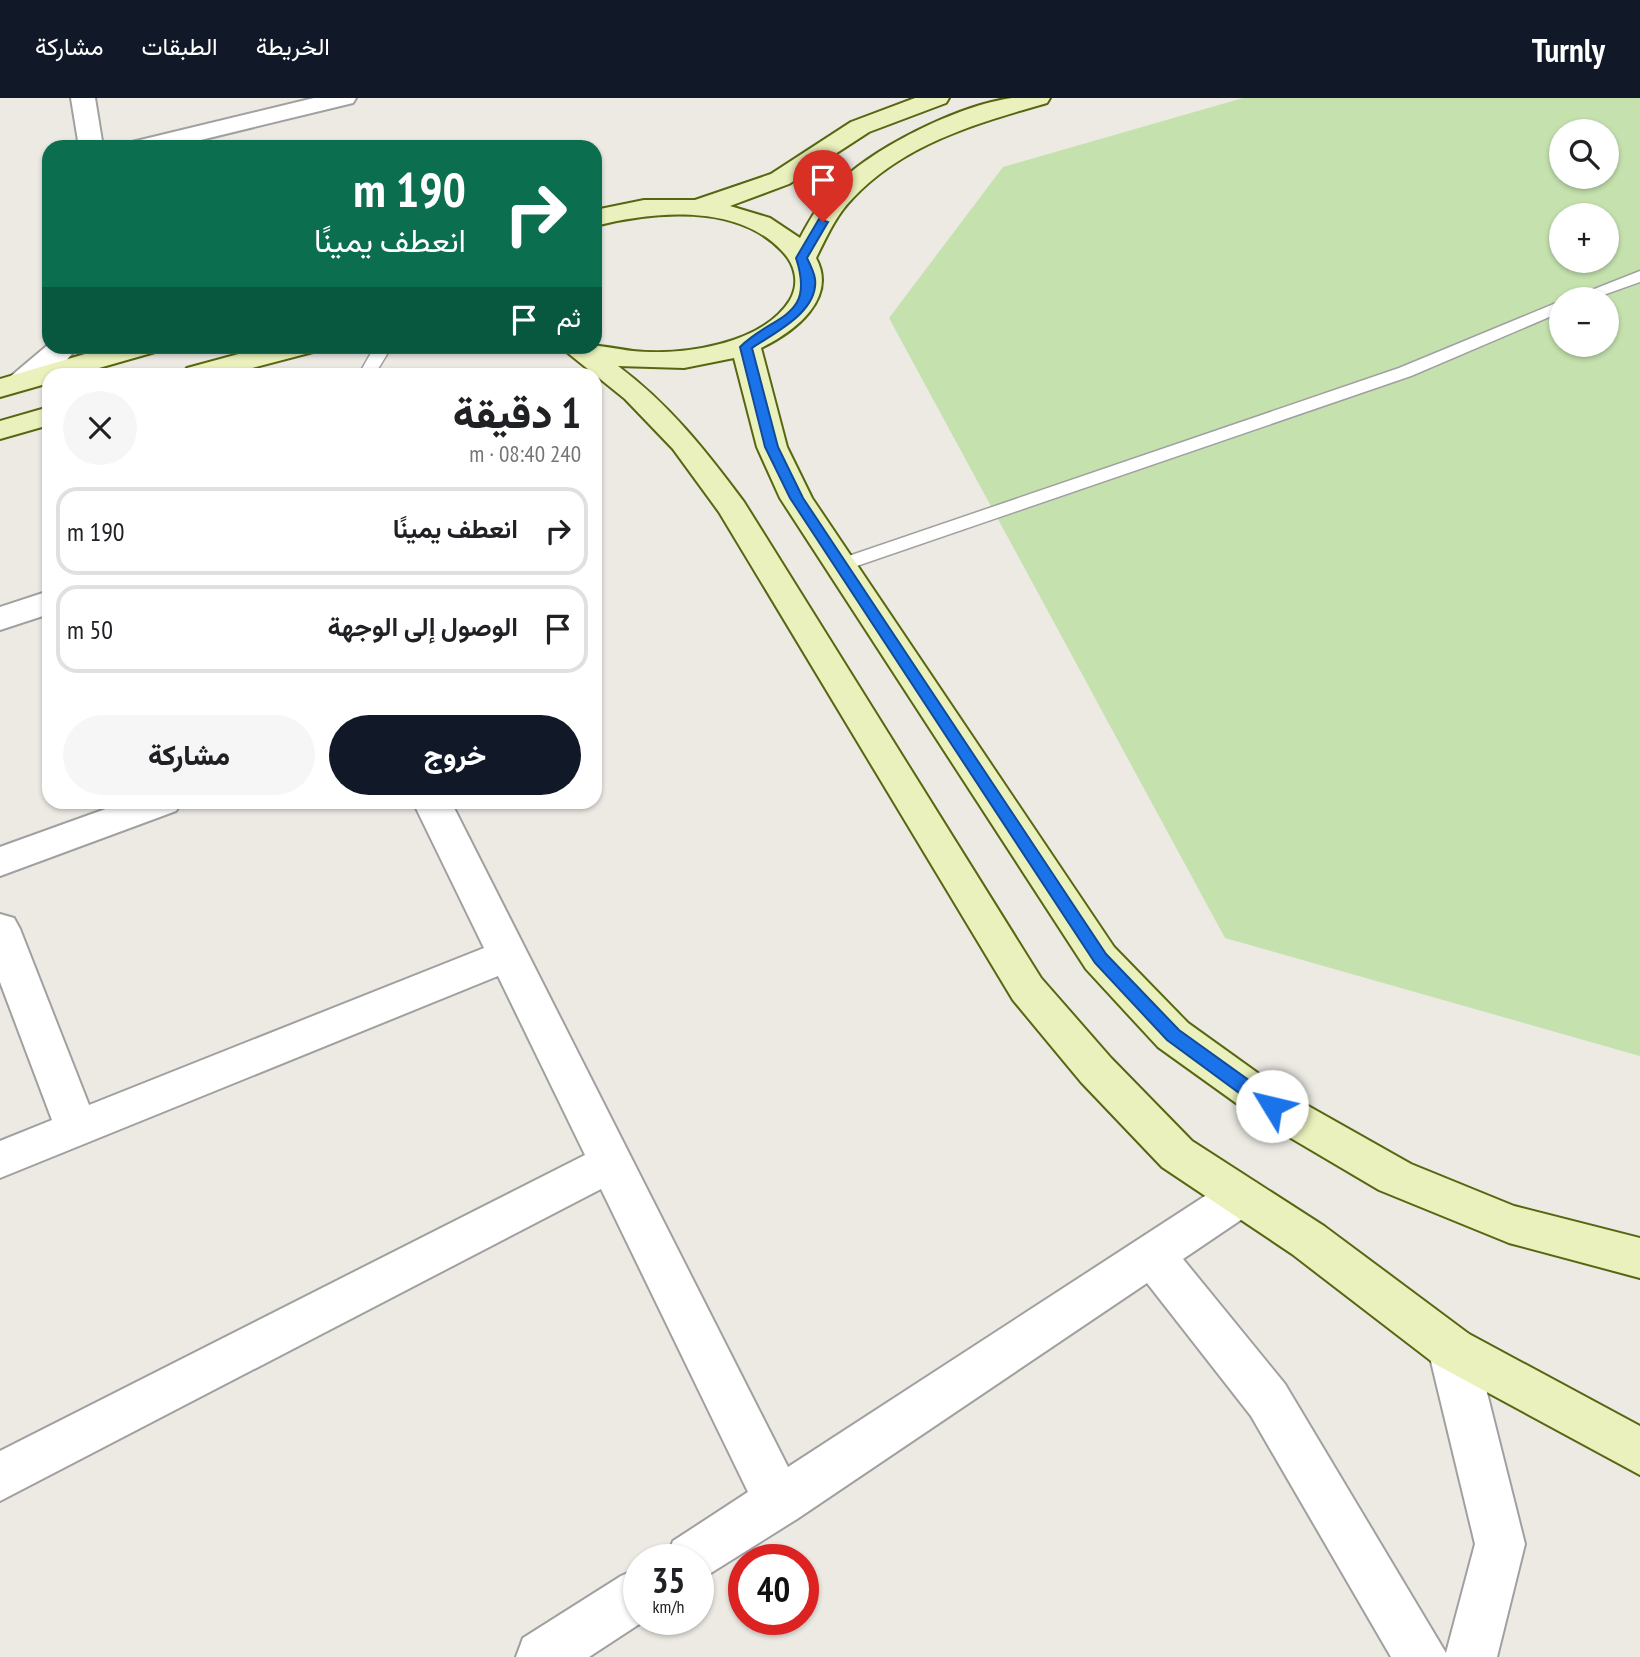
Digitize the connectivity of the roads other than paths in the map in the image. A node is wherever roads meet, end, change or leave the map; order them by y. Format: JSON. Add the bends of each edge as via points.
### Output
{"nodes":[{"id":1,"x":83,"y":98,"type":"edge"},
{"id":2,"x":344,"y":98,"type":"edge"},
{"id":3,"x":937,"y":98,"type":"edge"},
{"id":4,"x":1038,"y":98,"type":"edge"},
{"id":5,"x":90,"y":140,"type":"edge"},
{"id":6,"x":170,"y":140,"type":"edge"},
{"id":7,"x":696,"y":209,"type":"junction"},
{"id":8,"x":602,"y":217,"type":"edge"},
{"id":9,"x":802,"y":258,"type":"junction"},
{"id":10,"x":1640,"y":276,"type":"edge"},
{"id":11,"x":1610,"y":287,"type":"edge"},
{"id":12,"x":1549,"y":311,"type":"edge"},
{"id":13,"x":746,"y":347,"type":"junction"},
{"id":14,"x":53,"y":354,"type":"edge"},
{"id":15,"x":118,"y":354,"type":"edge"},
{"id":16,"x":273,"y":354,"type":"edge"},
{"id":17,"x":582,"y":354,"type":"edge"},
{"id":18,"x":602,"y":354,"type":"edge"},
{"id":19,"x":69,"y":368,"type":"edge"},
{"id":20,"x":220,"y":368,"type":"edge"},
{"id":21,"x":601,"y":368,"type":"edge"},
{"id":22,"x":602,"y":369,"type":"edge"},
{"id":23,"x":42,"y":376,"type":"edge"},
{"id":24,"x":11,"y":385,"type":"edge"},
{"id":25,"x":42,"y":418,"type":"edge"},
{"id":26,"x":0,"y":430,"type":"edge"},
{"id":27,"x":841,"y":565,"type":"junction"},
{"id":28,"x":42,"y":604,"type":"edge"},
{"id":29,"x":0,"y":619,"type":"edge"},
{"id":30,"x":144,"y":809,"type":"edge"},
{"id":31,"x":435,"y":809,"type":"edge"},
{"id":32,"x":0,"y":862,"type":"edge"},
{"id":33,"x":0,"y":929,"type":"edge"},
{"id":34,"x":508,"y":955,"type":"junction"},
{"id":35,"x":77,"y":1129,"type":"junction"},
{"id":36,"x":0,"y":1160,"type":"edge"},
{"id":37,"x":611,"y":1163,"type":"junction"},
{"id":38,"x":1241,"y":1196,"type":"junction"},
{"id":39,"x":1153,"y":1255,"type":"junction"},
{"id":40,"x":1640,"y":1258,"type":"edge"},
{"id":41,"x":1452,"y":1349,"type":"junction"},
{"id":42,"x":1640,"y":1452,"type":"edge"},
{"id":43,"x":0,"y":1477,"type":"edge"},
{"id":44,"x":779,"y":1502,"type":"junction"},
{"id":45,"x":714,"y":1544,"type":"edge"},
{"id":46,"x":623,"y":1604,"type":"edge"},
{"id":47,"x":542,"y":1657,"type":"edge"},
{"id":48,"x":1421,"y":1657,"type":"edge"},
{"id":49,"x":1471,"y":1657,"type":"edge"}],
"edges":[{"from":1,"to":5,"type":"street"},
{"from":2,"to":6,"type":"street"},
{"from":3,"to":7,"type":"street","via":[[859,127],[780,179]]},
{"from":4,"to":9,"type":"street","via":[[905,145],[843,194]]},
{"from":7,"to":8,"type":"street","via":[[665,206]]},
{"from":7,"to":9,"type":"street","via":[[755,222],[779,233]]},
{"from":9,"to":13,"type":"street","via":[[810,281],[804,299],[790,318]]},
{"from":10,"to":11,"type":"lane"},
{"from":12,"to":27,"type":"lane","via":[[1405,372]]},
{"from":13,"to":18,"type":"street","via":[[642,362]]},
{"from":13,"to":27,"type":"street","via":[[772,447],[796,498]]},
{"from":14,"to":24,"type":"street"},
{"from":15,"to":19,"type":"street"},
{"from":16,"to":20,"type":"street"},
{"from":17,"to":21,"type":"street"},
{"from":22,"to":38,"type":"street","via":[[635,393],[684,443],[733,509],[1027,989],[1177,1154]]},
{"from":23,"to":24,"type":"street"},
{"from":25,"to":26,"type":"street"},
{"from":27,"to":40,"type":"street","via":[[1100,958],[1173,1035],[1272,1106],[1395,1177],[1509,1224]]},
{"from":28,"to":29,"type":"street"},
{"from":30,"to":32,"type":"street"},
{"from":31,"to":34,"type":"street"},
{"from":33,"to":35,"type":"street"},
{"from":34,"to":35,"type":"street"},
{"from":34,"to":37,"type":"street"},
{"from":35,"to":36,"type":"street"},
{"from":37,"to":43,"type":"street"},
{"from":37,"to":44,"type":"street"},
{"from":38,"to":39,"type":"street"},
{"from":38,"to":41,"type":"street","via":[[1308,1240]]},
{"from":39,"to":44,"type":"street"},
{"from":39,"to":48,"type":"street","via":[[1268,1400]]},
{"from":41,"to":42,"type":"street"},
{"from":41,"to":49,"type":"street","via":[[1500,1544]]},
{"from":44,"to":45,"type":"street"},
{"from":46,"to":47,"type":"street"}]}
